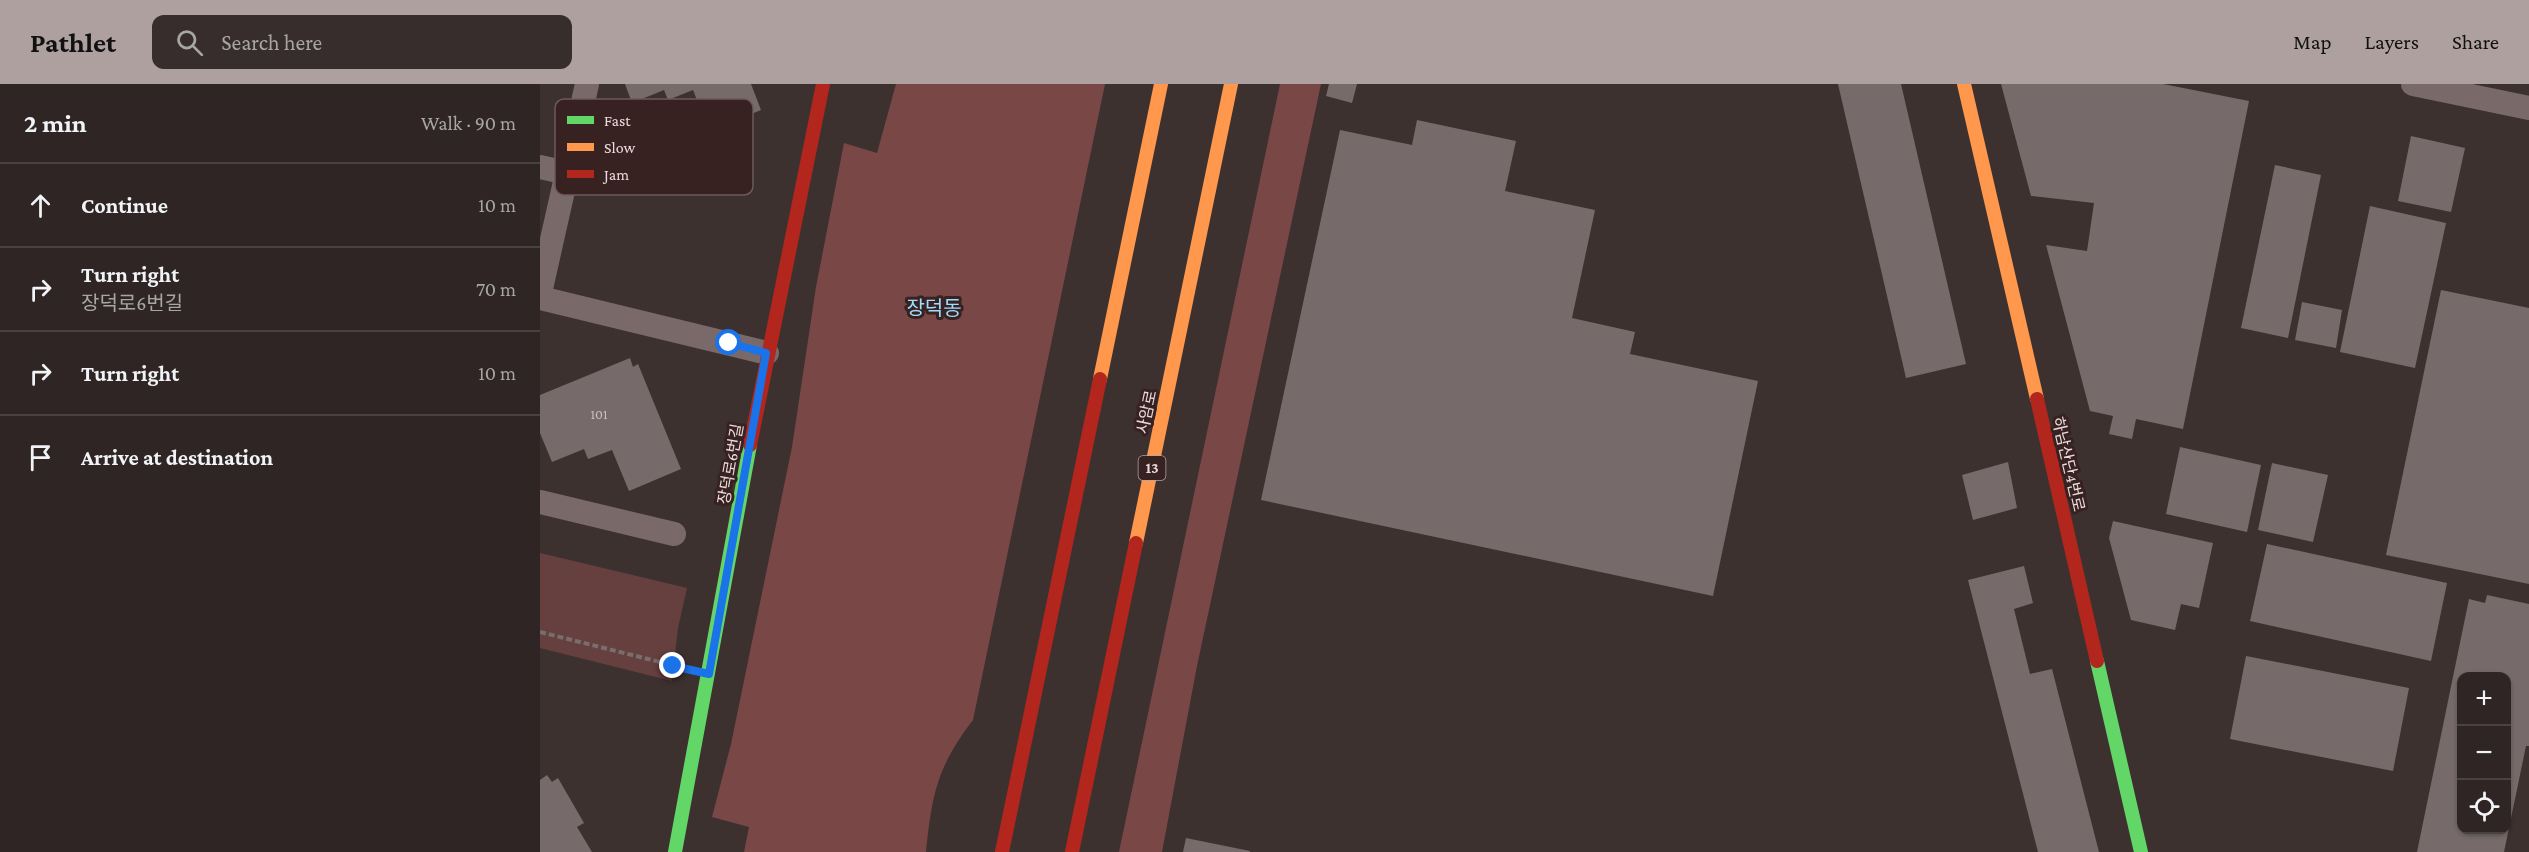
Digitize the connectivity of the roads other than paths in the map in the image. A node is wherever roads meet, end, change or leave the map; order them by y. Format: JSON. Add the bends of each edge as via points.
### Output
{"nodes":[{"id":1,"x":587,"y":84,"type":"edge"},
{"id":2,"x":823,"y":84,"type":"edge"},
{"id":3,"x":1161,"y":84,"type":"edge"},
{"id":4,"x":1231,"y":84,"type":"edge"},
{"id":5,"x":1964,"y":84,"type":"edge"},
{"id":6,"x":2413,"y":84,"type":"edge"},
{"id":7,"x":584,"y":99,"type":"edge"},
{"id":8,"x":2529,"y":108,"type":"edge"},
{"id":9,"x":540,"y":167,"type":"edge"},
{"id":10,"x":555,"y":170,"type":"edge"},
{"id":11,"x":562,"y":195,"type":"edge"},
{"id":12,"x":540,"y":293,"type":"edge"},
{"id":13,"x":540,"y":298,"type":"edge"},
{"id":14,"x":766,"y":353,"type":"junction"},
{"id":15,"x":540,"y":502,"type":"edge"},
{"id":16,"x":674,"y":534,"type":"dead end"},
{"id":17,"x":675,"y":852,"type":"edge"},
{"id":18,"x":1002,"y":852,"type":"edge"},
{"id":19,"x":1072,"y":852,"type":"edge"},
{"id":20,"x":2141,"y":852,"type":"edge"}],
"edges":[{"from":1,"to":7,"type":"street"},
{"from":2,"to":14,"type":"street","name":"장덕로6번길"},
{"from":3,"to":18,"type":"street"},
{"from":4,"to":19,"type":"street","name":"사암로","number":"13"},
{"from":5,"to":20,"type":"street","name":"하남산단4번로"},
{"from":6,"to":8,"type":"street"},
{"from":9,"to":10,"type":"street"},
{"from":11,"to":12,"type":"street"},
{"from":13,"to":14,"type":"street"},
{"from":14,"to":17,"type":"street","name":"장덕로6번길"},
{"from":15,"to":16,"type":"street"}]}
